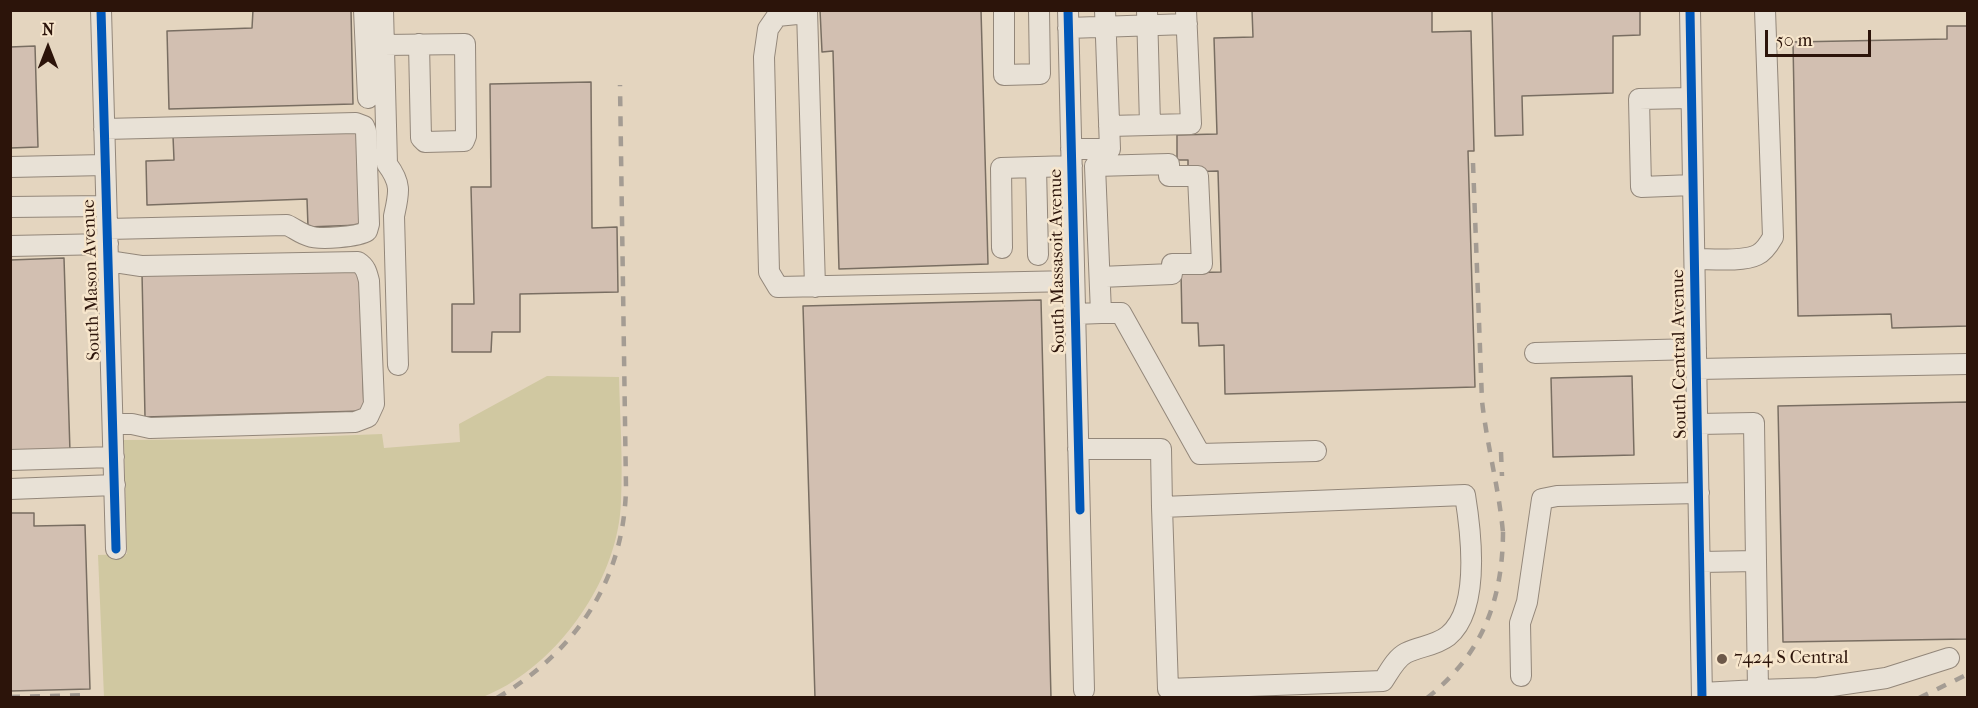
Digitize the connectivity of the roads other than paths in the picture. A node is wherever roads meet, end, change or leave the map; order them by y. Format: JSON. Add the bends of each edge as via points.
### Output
{"nodes":[{"id":1,"x":101,"y":10,"type":"edge"},
{"id":2,"x":364,"y":10,"type":"edge"},
{"id":3,"x":383,"y":10,"type":"edge"},
{"id":4,"x":1004,"y":10,"type":"edge"},
{"id":5,"x":1039,"y":10,"type":"edge"},
{"id":6,"x":1690,"y":10,"type":"edge"},
{"id":7,"x":1765,"y":10,"type":"edge"},
{"id":8,"x":807,"y":12,"type":"edge"},
{"id":9,"x":1186,"y":17,"type":"edge"},
{"id":10,"x":1147,"y":18,"type":"edge"},
{"id":11,"x":1068,"y":19,"type":"edge"},
{"id":12,"x":1106,"y":19,"type":"edge"},
{"id":13,"x":419,"y":44,"type":"junction"},
{"id":14,"x":384,"y":45,"type":"junction"},
{"id":15,"x":1069,"y":73,"type":"junction"},
{"id":16,"x":1040,"y":74,"type":"junction"},
{"id":17,"x":368,"y":98,"type":"dead end"},
{"id":18,"x":1691,"y":98,"type":"junction"},
{"id":19,"x":1150,"y":125,"type":"junction"},
{"id":20,"x":1109,"y":126,"type":"junction"},
{"id":21,"x":104,"y":129,"type":"junction"},
{"id":22,"x":1110,"y":148,"type":"junction"},
{"id":23,"x":1072,"y":157,"type":"junction"},
{"id":24,"x":105,"y":165,"type":"junction"},
{"id":25,"x":1095,"y":166,"type":"junction"},
{"id":26,"x":10,"y":167,"type":"edge"},
{"id":27,"x":1036,"y":167,"type":"junction"},
{"id":28,"x":1693,"y":185,"type":"junction"},
{"id":29,"x":106,"y":206,"type":"junction"},
{"id":30,"x":10,"y":207,"type":"edge"},
{"id":31,"x":108,"y":245,"type":"junction"},
{"id":32,"x":10,"y":246,"type":"edge"},
{"id":33,"x":1002,"y":248,"type":"dead end"},
{"id":34,"x":1038,"y":255,"type":"dead end"},
{"id":35,"x":1695,"y":259,"type":"junction"},
{"id":36,"x":1100,"y":277,"type":"junction"},
{"id":37,"x":1074,"y":281,"type":"junction"},
{"id":38,"x":815,"y":287,"type":"junction"},
{"id":39,"x":1101,"y":313,"type":"junction"},
{"id":40,"x":1075,"y":314,"type":"junction"},
{"id":41,"x":1696,"y":349,"type":"junction"},
{"id":42,"x":1535,"y":353,"type":"dead end"},
{"id":43,"x":1968,"y":364,"type":"edge"},
{"id":44,"x":399,"y":365,"type":"dead end"},
{"id":45,"x":1697,"y":369,"type":"junction"},
{"id":46,"x":1698,"y":423,"type":"junction"},
{"id":47,"x":113,"y":424,"type":"junction"},
{"id":48,"x":1078,"y":448,"type":"junction"},
{"id":49,"x":1317,"y":451,"type":"dead end"},
{"id":50,"x":114,"y":457,"type":"junction"},
{"id":51,"x":10,"y":460,"type":"edge"},
{"id":52,"x":115,"y":485,"type":"junction"},
{"id":53,"x":10,"y":489,"type":"edge"},
{"id":54,"x":1699,"y":493,"type":"junction"},
{"id":55,"x":1162,"y":507,"type":"junction"},
{"id":56,"x":116,"y":549,"type":"dead end"},
{"id":57,"x":1756,"y":561,"type":"junction"},
{"id":58,"x":1701,"y":562,"type":"junction"},
{"id":59,"x":1949,"y":658,"type":"dead end"},
{"id":60,"x":1521,"y":676,"type":"dead end"},
{"id":61,"x":1084,"y":690,"type":"dead end"},
{"id":62,"x":1758,"y":690,"type":"junction"},
{"id":63,"x":1702,"y":695,"type":"edge"}],
"edges":[{"from":1,"to":21,"type":"street","name":"South Mason Avenue"},
{"from":2,"to":17,"type":"street"},
{"from":3,"to":14,"type":"street"},
{"from":4,"to":16,"type":"street","via":[[1004,75]]},
{"from":5,"to":16,"type":"street"},
{"from":6,"to":18,"type":"street","name":"South Central Avenue"},
{"from":7,"to":35,"type":"street","via":[[1773,237],[1758,255],[1749,258]]},
{"from":8,"to":38,"type":"street"},
{"from":8,"to":38,"type":"street","via":[[777,16],[768,28],[764,57],[766,169],[769,272],[778,287]]},
{"from":9,"to":10,"type":"street"},
{"from":9,"to":19,"type":"street","via":[[1191,123]]},
{"from":10,"to":12,"type":"street"},
{"from":10,"to":19,"type":"street"},
{"from":11,"to":12,"type":"street"},
{"from":11,"to":15,"type":"street","name":"South Massasoit Avenue"},
{"from":12,"to":20,"type":"street"},
{"from":13,"to":13,"type":"street","via":[[465,44],[464,141],[424,142],[421,138]]},
{"from":13,"to":14,"type":"street"},
{"from":14,"to":44,"type":"street","via":[[387,164],[396,177],[399,193],[393,216]]},
{"from":15,"to":16,"type":"street"},
{"from":15,"to":23,"type":"street","name":"South Massasoit Avenue"},
{"from":18,"to":28,"type":"street","name":"South Central Avenue"},
{"from":18,"to":28,"type":"street","via":[[1639,99],[1641,187]]},
{"from":19,"to":20,"type":"street"},
{"from":20,"to":22,"type":"street"},
{"from":21,"to":24,"type":"street","name":"South Mason Avenue"},
{"from":21,"to":31,"type":"street","via":[[356,123],[366,131],[369,224],[361,235],[310,237],[287,225]]},
{"from":22,"to":23,"type":"street"},
{"from":22,"to":25,"type":"street"},
{"from":23,"to":27,"type":"street"},
{"from":23,"to":37,"type":"street","name":"South Massasoit Avenue"},
{"from":24,"to":26,"type":"street"},
{"from":24,"to":29,"type":"street","name":"South Mason Avenue"},
{"from":25,"to":36,"type":"street"},
{"from":25,"to":36,"type":"street","via":[[1168,164],[1169,176],[1198,176],[1201,239],[1202,264],[1172,264],[1172,274]]},
{"from":27,"to":33,"type":"street","via":[[1001,168]]},
{"from":27,"to":34,"type":"street"},
{"from":28,"to":35,"type":"street","name":"South Central Avenue"},
{"from":29,"to":30,"type":"street"},
{"from":29,"to":31,"type":"street","name":"South Mason Avenue"},
{"from":31,"to":32,"type":"street"},
{"from":31,"to":47,"type":"street","name":"South Mason Avenue"},
{"from":31,"to":47,"type":"street","via":[[141,266],[362,264],[369,281],[374,404],[368,417],[355,422],[150,428]]},
{"from":35,"to":41,"type":"street","name":"South Central Avenue"},
{"from":36,"to":39,"type":"street"},
{"from":37,"to":38,"type":"street"},
{"from":37,"to":40,"type":"street","name":"South Massasoit Avenue"},
{"from":39,"to":40,"type":"street"},
{"from":39,"to":49,"type":"street","via":[[1121,313],[1200,454]]},
{"from":40,"to":48,"type":"street","name":"South Massasoit Avenue"},
{"from":41,"to":42,"type":"street"},
{"from":41,"to":45,"type":"street","name":"South Central Avenue"},
{"from":43,"to":45,"type":"street"},
{"from":45,"to":46,"type":"street","name":"South Central Avenue"},
{"from":46,"to":54,"type":"street","name":"South Central Avenue"},
{"from":46,"to":57,"type":"street","via":[[1754,423]]},
{"from":47,"to":50,"type":"street","name":"South Mason Avenue"},
{"from":48,"to":55,"type":"street","via":[[1161,449]]},
{"from":48,"to":61,"type":"street","name":"South Massasoit Avenue"},
{"from":50,"to":51,"type":"street"},
{"from":50,"to":52,"type":"street","name":"South Mason Avenue"},
{"from":52,"to":53,"type":"street"},
{"from":52,"to":56,"type":"street","name":"South Mason Avenue"},
{"from":54,"to":58,"type":"street","name":"South Central Avenue"},
{"from":54,"to":60,"type":"street","via":[[1542,499],[1527,602],[1520,623]]},
{"from":55,"to":55,"type":"street","via":[[1465,495],[1470,522],[1468,599],[1450,635],[1432,646],[1404,654],[1383,681],[1168,688]]},
{"from":57,"to":58,"type":"street"},
{"from":57,"to":62,"type":"street"},
{"from":58,"to":63,"type":"street","name":"South Central Avenue"},
{"from":59,"to":62,"type":"street","via":[[1886,678],[1818,688]]},
{"from":62,"to":63,"type":"street"}]}
